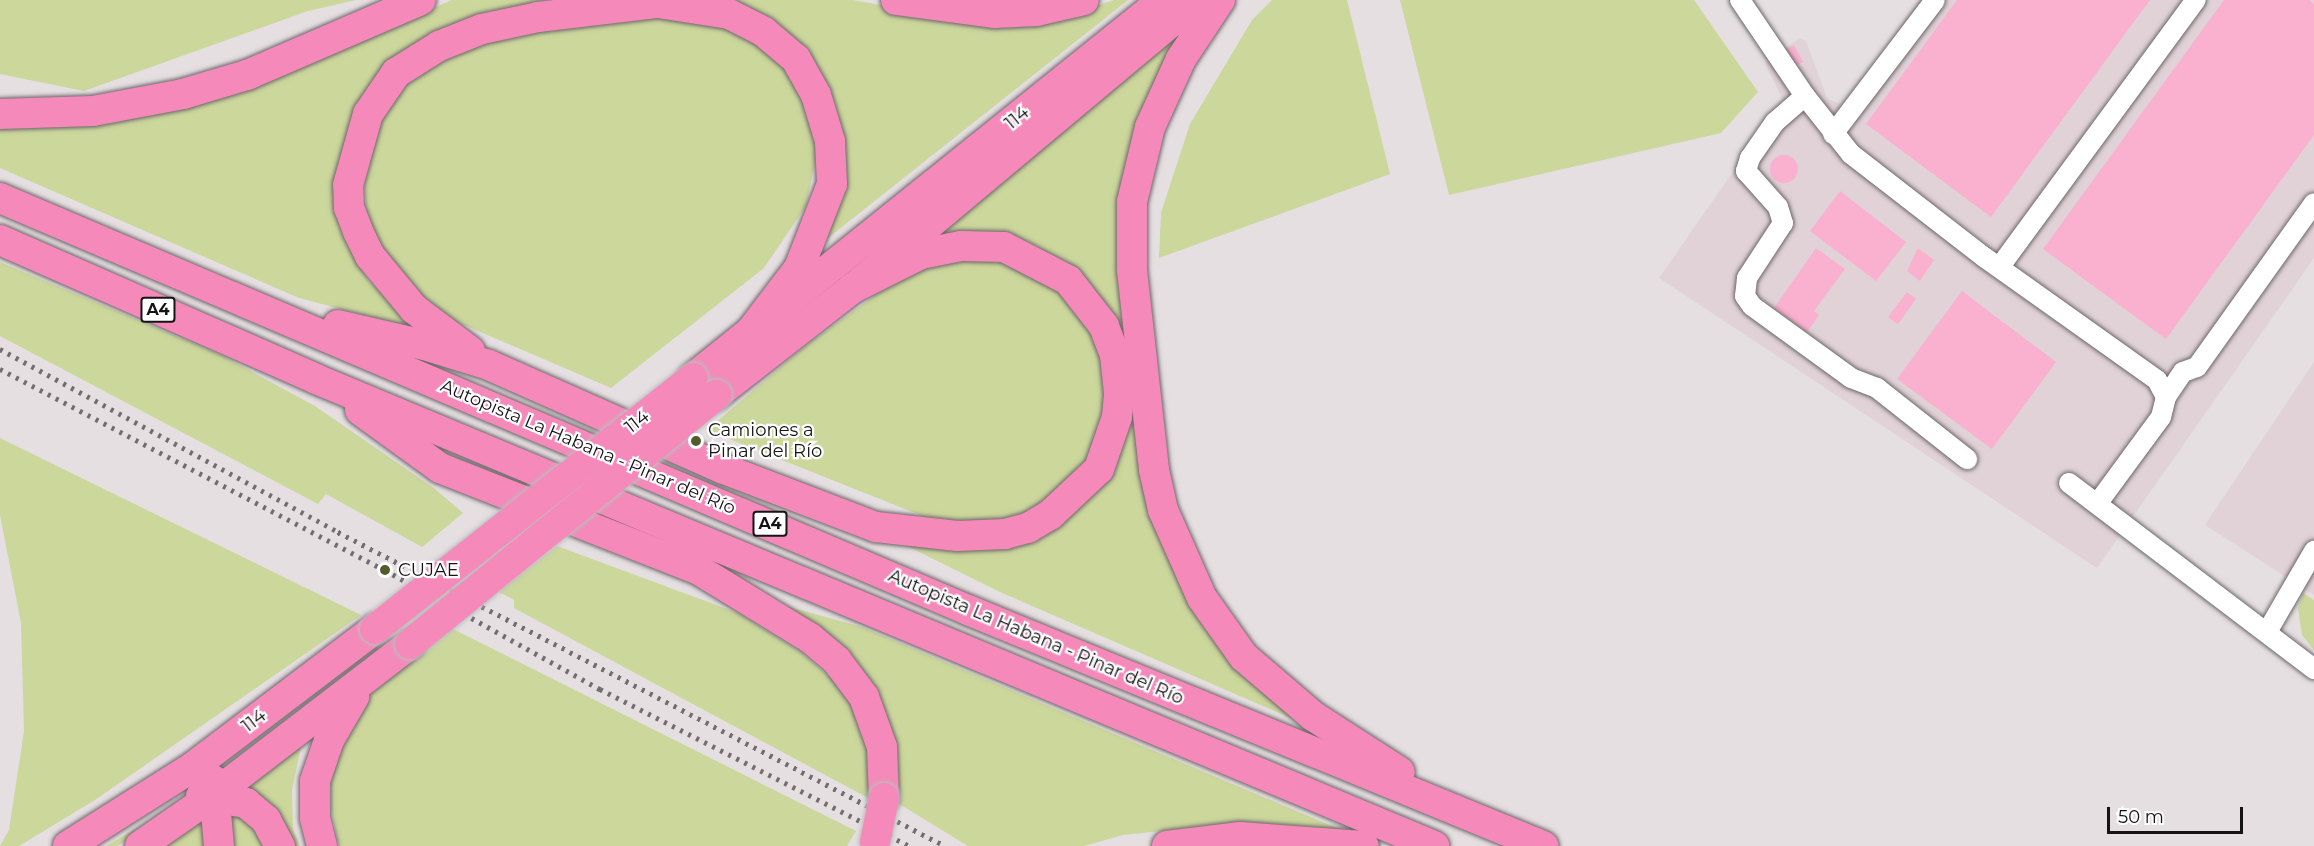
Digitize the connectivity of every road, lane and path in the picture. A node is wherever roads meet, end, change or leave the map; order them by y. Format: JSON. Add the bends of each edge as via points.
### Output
{"nodes":[{"id":1,"x":421,"y":0,"type":"edge"},
{"id":2,"x":896,"y":0,"type":"edge"},
{"id":3,"x":1084,"y":0,"type":"edge"},
{"id":4,"x":1163,"y":0,"type":"edge"},
{"id":5,"x":1197,"y":0,"type":"edge"},
{"id":6,"x":1220,"y":0,"type":"edge"},
{"id":7,"x":1740,"y":0,"type":"edge"},
{"id":8,"x":1935,"y":0,"type":"edge"},
{"id":9,"x":2196,"y":0,"type":"edge"},
{"id":10,"x":1804,"y":96,"type":"junction"},
{"id":11,"x":0,"y":114,"type":"edge"},
{"id":12,"x":1833,"y":134,"type":"junction"},
{"id":13,"x":0,"y":198,"type":"edge"},
{"id":14,"x":2314,"y":202,"type":"edge"},
{"id":15,"x":0,"y":240,"type":"edge"},
{"id":16,"x":2001,"y":266,"type":"junction"},
{"id":17,"x":192,"y":280,"type":"junction"},
{"id":18,"x":853,"y":288,"type":"junction"},
{"id":19,"x":748,"y":335,"type":"junction"},
{"id":20,"x":489,"y":365,"type":"junction"},
{"id":21,"x":316,"y":379,"type":"junction"},
{"id":22,"x":705,"y":387,"type":"junction"},
{"id":23,"x":2166,"y":397,"type":"junction"},
{"id":24,"x":1967,"y":459,"type":"dead end"},
{"id":25,"x":2069,"y":483,"type":"dead end"},
{"id":26,"x":780,"y":492,"type":"junction"},
{"id":27,"x":2097,"y":504,"type":"junction"},
{"id":28,"x":2314,"y":551,"type":"edge"},
{"id":29,"x":699,"y":570,"type":"junction"},
{"id":30,"x":776,"y":572,"type":"junction"},
{"id":31,"x":968,"y":610,"type":"junction"},
{"id":32,"x":2267,"y":632,"type":"junction"},
{"id":33,"x":2314,"y":669,"type":"edge"},
{"id":34,"x":311,"y":678,"type":"junction"},
{"id":35,"x":367,"y":680,"type":"junction"},
{"id":36,"x":212,"y":796,"type":"junction"},
{"id":37,"x":1465,"y":814,"type":"junction"},
{"id":38,"x":873,"y":844,"type":"edge"},
{"id":39,"x":68,"y":846,"type":"edge"},
{"id":40,"x":74,"y":846,"type":"edge"},
{"id":41,"x":140,"y":846,"type":"edge"},
{"id":42,"x":219,"y":846,"type":"edge"},
{"id":43,"x":280,"y":846,"type":"edge"},
{"id":44,"x":322,"y":846,"type":"edge"},
{"id":45,"x":1167,"y":846,"type":"edge"},
{"id":46,"x":1364,"y":846,"type":"edge"},
{"id":47,"x":1434,"y":846,"type":"edge"},
{"id":48,"x":1543,"y":846,"type":"edge"}],
"edges":[{"from":1,"to":11,"type":"highway","via":[[247,75],[183,93],[93,111]]},
{"from":2,"to":3,"type":"highway","via":[[995,13],[1037,11]]},
{"from":4,"to":19,"type":"highway","name":"114"},
{"from":5,"to":18,"type":"highway","name":"114"},
{"from":6,"to":37,"type":"highway","via":[[1181,59],[1150,127],[1132,202],[1132,270],[1162,510],[1203,598],[1244,657],[1313,716]]},
{"from":7,"to":10,"type":"street"},
{"from":8,"to":12,"type":"street"},
{"from":9,"to":16,"type":"street"},
{"from":10,"to":12,"type":"street"},
{"from":10,"to":24,"type":"street","via":[[1775,122],[1750,158],[1746,171],[1778,207],[1783,223],[1747,278],[1745,296],[1752,306],[1851,378],[1877,388]]},
{"from":12,"to":16,"type":"street","via":[[1876,175]]},
{"from":13,"to":17,"type":"highway","name":"Autopista La Habana - Pinar del Río","number":"A4"},
{"from":14,"to":23,"type":"street","via":[[2197,367],[2183,372]]},
{"from":15,"to":21,"type":"highway","number":"A4"},
{"from":16,"to":23,"type":"street","via":[[2157,380]]},
{"from":17,"to":20,"type":"highway","via":[[357,331],[424,345]]},
{"from":17,"to":31,"type":"highway","name":"Autopista La Habana - Pinar del Río","number":"A4"},
{"from":18,"to":22,"type":"highway","name":"114"},
{"from":18,"to":26,"type":"highway","via":[[921,254],[961,246],[1004,247],[1068,280],[1104,326],[1115,356],[1119,393],[1107,453],[1099,469],[1068,501],[1028,528],[1005,534],[958,536],[876,527]]},
{"from":19,"to":20,"type":"highway","via":[[799,268],[832,184],[830,141],[816,95],[796,59],[748,22],[687,6],[630,5],[482,29],[439,46],[396,73],[368,114],[348,184],[349,208],[370,256],[414,309]]},
{"from":19,"to":22,"type":"highway","name":"114"},
{"from":20,"to":26,"type":"highway"},
{"from":21,"to":29,"type":"highway","via":[[440,468]]},
{"from":21,"to":30,"type":"highway","number":"A4"},
{"from":22,"to":34,"type":"highway","name":"114","bridge":true},
{"from":22,"to":35,"type":"highway","name":"114","bridge":true},
{"from":23,"to":27,"type":"street","via":[[2161,417]]},
{"from":25,"to":27,"type":"street"},
{"from":26,"to":31,"type":"highway"},
{"from":27,"to":32,"type":"street"},
{"from":28,"to":32,"type":"street"},
{"from":29,"to":30,"type":"highway"},
{"from":29,"to":38,"type":"highway","bridge":true,"via":[[781,620],[837,661],[864,697],[882,747],[884,798]]},
{"from":30,"to":47,"type":"highway","number":"A4"},
{"from":31,"to":37,"type":"highway","name":"Autopista La Habana - Pinar del Río","number":"A4"},
{"from":32,"to":33,"type":"street"},
{"from":34,"to":36,"type":"highway","via":[[221,767],[213,778]]},
{"from":34,"to":39,"type":"highway","name":"114","via":[[193,767]]},
{"from":35,"to":36,"type":"highway","name":"114"},
{"from":35,"to":44,"type":"highway","via":[[338,723],[315,781],[315,818]]},
{"from":36,"to":40,"type":"highway","via":[[179,796]]},
{"from":36,"to":41,"type":"highway","name":"114"},
{"from":36,"to":42,"type":"highway"},
{"from":36,"to":43,"type":"highway","via":[[246,803],[266,820]]},
{"from":37,"to":48,"type":"highway","name":"Autopista La Habana - Pinar del Río","number":"A4"},
{"from":45,"to":46,"type":"highway","via":[[1240,837]]}]}
